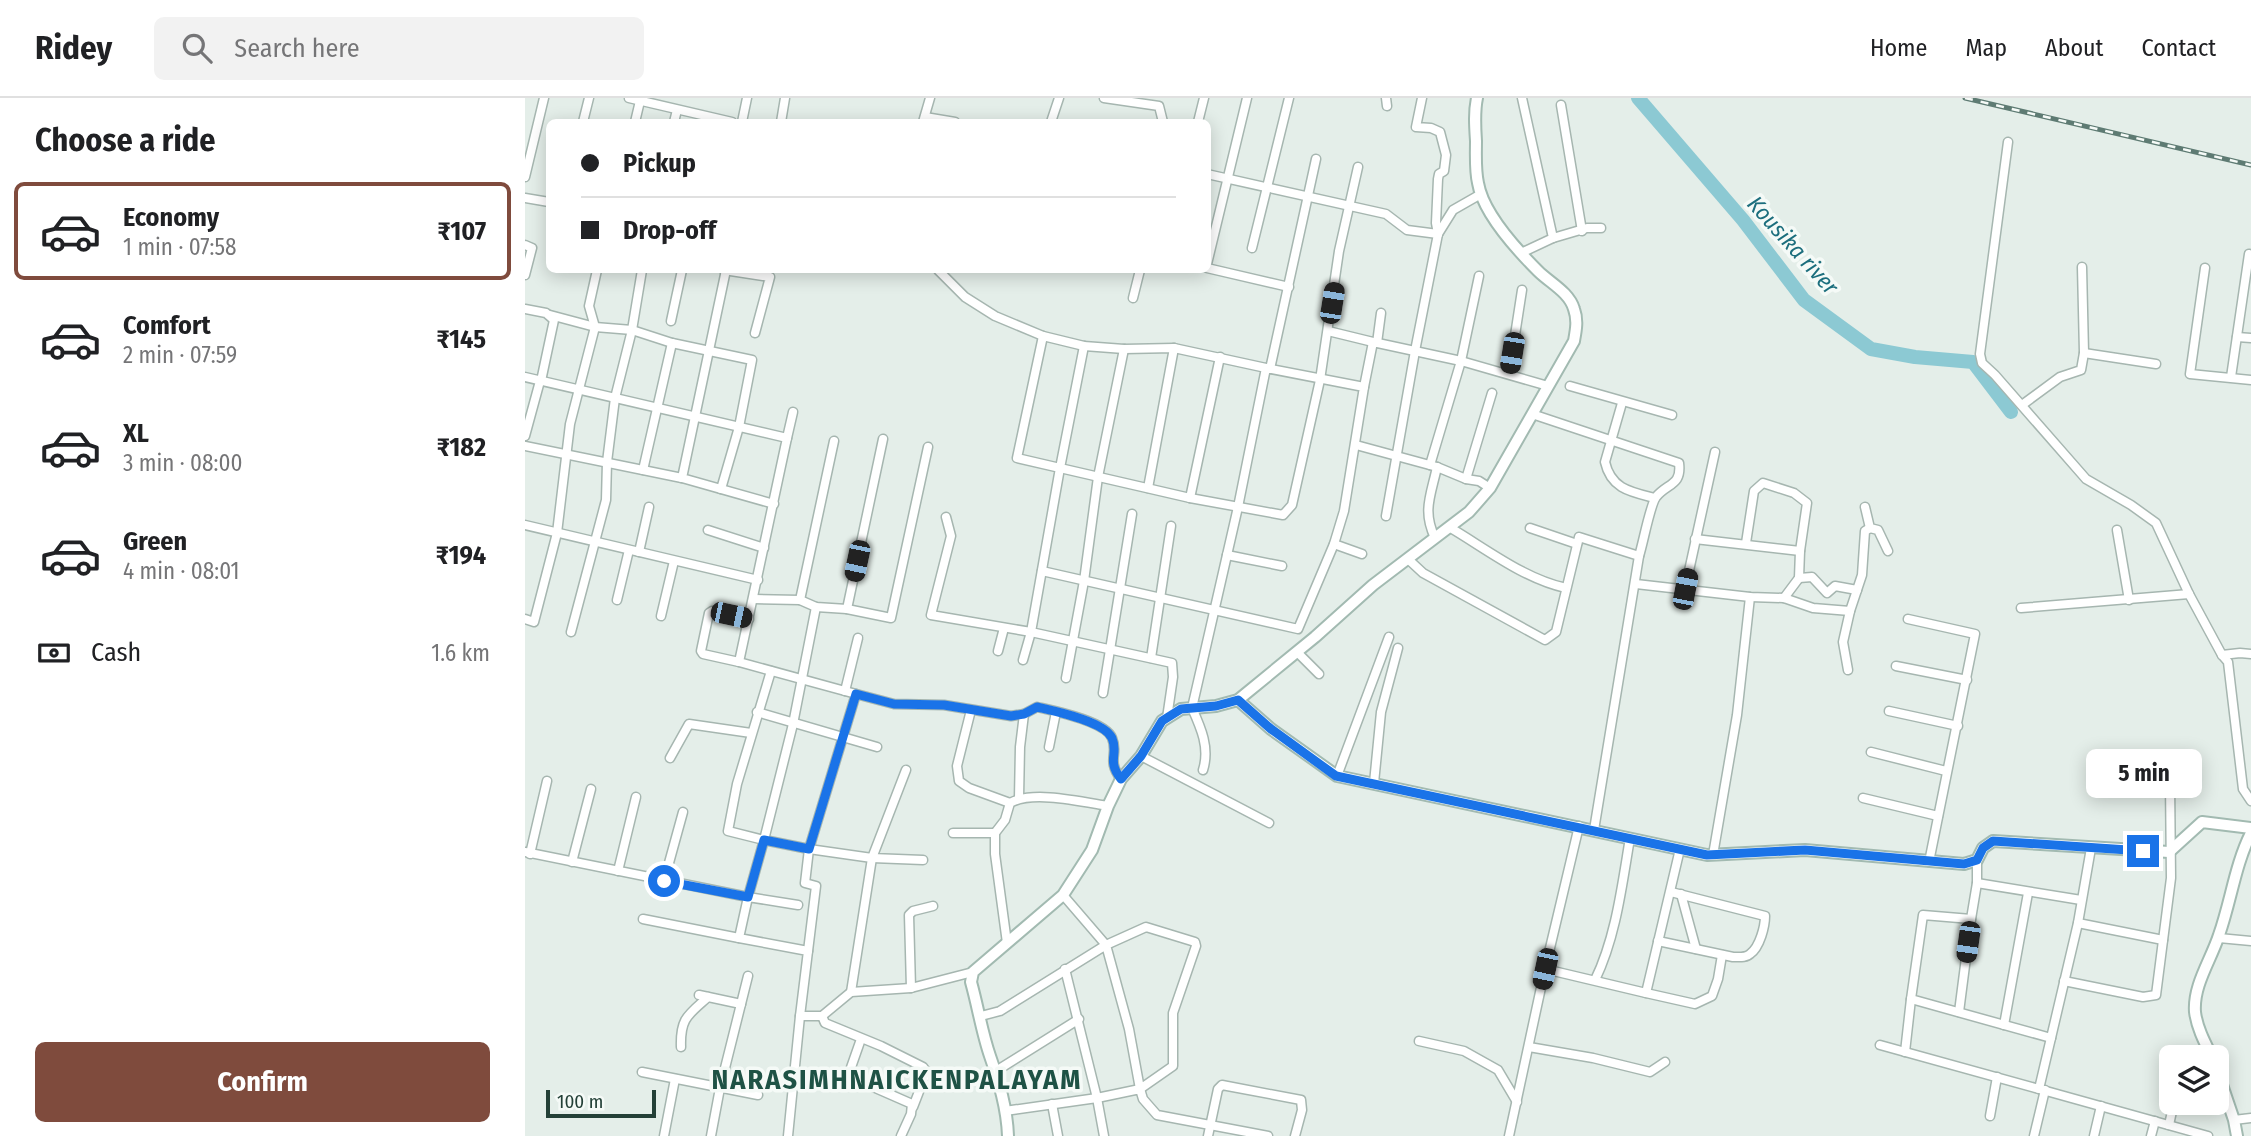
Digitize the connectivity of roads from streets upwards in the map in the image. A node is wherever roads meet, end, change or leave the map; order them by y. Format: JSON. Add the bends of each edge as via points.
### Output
{"nodes":[{"id":1,"x":544,"y":98,"type":"edge"},
{"id":2,"x":589,"y":98,"type":"edge"},
{"id":3,"x":629,"y":98,"type":"edge"},
{"id":4,"x":747,"y":98,"type":"edge"},
{"id":5,"x":785,"y":98,"type":"edge"},
{"id":6,"x":930,"y":98,"type":"edge"},
{"id":7,"x":1059,"y":98,"type":"edge"},
{"id":8,"x":1104,"y":98,"type":"edge"},
{"id":9,"x":1203,"y":98,"type":"edge"},
{"id":10,"x":1247,"y":98,"type":"edge"},
{"id":11,"x":1289,"y":98,"type":"edge"},
{"id":12,"x":1422,"y":98,"type":"edge"},
{"id":13,"x":1477,"y":98,"type":"edge"},
{"id":14,"x":1522,"y":98,"type":"edge"},
{"id":15,"x":641,"y":101,"type":"junction"},
{"id":16,"x":1159,"y":102,"type":"edge"},
{"id":17,"x":1561,"y":105,"type":"dead end"},
{"id":18,"x":677,"y":110,"type":"junction"},
{"id":19,"x":584,"y":119,"type":"edge"},
{"id":20,"x":636,"y":119,"type":"edge"},
{"id":21,"x":675,"y":119,"type":"edge"},
{"id":22,"x":712,"y":119,"type":"edge"},
{"id":23,"x":743,"y":119,"type":"edge"},
{"id":24,"x":782,"y":119,"type":"edge"},
{"id":25,"x":924,"y":119,"type":"edge"},
{"id":26,"x":1052,"y":119,"type":"edge"},
{"id":27,"x":1164,"y":119,"type":"edge"},
{"id":28,"x":1199,"y":119,"type":"edge"},
{"id":29,"x":2008,"y":142,"type":"dead end"},
{"id":30,"x":1316,"y":159,"type":"dead end"},
{"id":31,"x":1358,"y":167,"type":"dead end"},
{"id":32,"x":1211,"y":175,"type":"edge"},
{"id":33,"x":525,"y":177,"type":"edge"},
{"id":34,"x":1227,"y":178,"type":"junction"},
{"id":35,"x":1266,"y":188,"type":"junction"},
{"id":36,"x":1481,"y":194,"type":"junction"},
{"id":37,"x":1308,"y":197,"type":"junction"},
{"id":38,"x":525,"y":198,"type":"edge"},
{"id":39,"x":546,"y":202,"type":"edge"},
{"id":40,"x":1350,"y":206,"type":"junction"},
{"id":41,"x":1601,"y":228,"type":"dead end"},
{"id":42,"x":1582,"y":231,"type":"junction"},
{"id":43,"x":1438,"y":234,"type":"junction"},
{"id":44,"x":1553,"y":239,"type":"junction"},
{"id":45,"x":525,"y":245,"type":"edge"},
{"id":46,"x":1211,"y":248,"type":"edge"},
{"id":47,"x":1252,"y":248,"type":"dead end"},
{"id":48,"x":1521,"y":253,"type":"junction"},
{"id":49,"x":2249,"y":254,"type":"edge"},
{"id":50,"x":1211,"y":267,"type":"edge"},
{"id":51,"x":2082,"y":267,"type":"dead end"},
{"id":52,"x":2204,"y":268,"type":"dead end"},
{"id":53,"x":596,"y":273,"type":"edge"},
{"id":54,"x":642,"y":273,"type":"edge"},
{"id":55,"x":682,"y":273,"type":"edge"},
{"id":56,"x":725,"y":273,"type":"edge"},
{"id":57,"x":745,"y":273,"type":"edge"},
{"id":58,"x":941,"y":273,"type":"edge"},
{"id":59,"x":1139,"y":273,"type":"edge"},
{"id":60,"x":525,"y":275,"type":"edge"},
{"id":61,"x":1479,"y":276,"type":"dead end"},
{"id":62,"x":1289,"y":286,"type":"junction"},
{"id":63,"x":1522,"y":290,"type":"dead end"},
{"id":64,"x":1133,"y":298,"type":"dead end"},
{"id":65,"x":525,"y":309,"type":"edge"},
{"id":66,"x":1381,"y":313,"type":"dead end"},
{"id":67,"x":550,"y":315,"type":"junction"},
{"id":68,"x":671,"y":321,"type":"dead end"},
{"id":69,"x":595,"y":327,"type":"junction"},
{"id":70,"x":632,"y":330,"type":"junction"},
{"id":71,"x":1328,"y":331,"type":"junction"},
{"id":72,"x":755,"y":333,"type":"dead end"},
{"id":73,"x":1043,"y":336,"type":"junction"},
{"id":74,"x":2237,"y":337,"type":"junction"},
{"id":75,"x":2251,"y":338,"type":"edge"},
{"id":76,"x":673,"y":343,"type":"junction"},
{"id":77,"x":1375,"y":343,"type":"junction"},
{"id":78,"x":1084,"y":346,"type":"junction"},
{"id":79,"x":1174,"y":348,"type":"junction"},
{"id":80,"x":1124,"y":349,"type":"junction"},
{"id":81,"x":709,"y":350,"type":"junction"},
{"id":82,"x":1415,"y":351,"type":"junction"},
{"id":83,"x":2084,"y":353,"type":"junction"},
{"id":84,"x":1220,"y":357,"type":"junction"},
{"id":85,"x":1461,"y":361,"type":"junction"},
{"id":86,"x":2156,"y":364,"type":"dead end"},
{"id":87,"x":1268,"y":369,"type":"junction"},
{"id":88,"x":1509,"y":374,"type":"junction"},
{"id":89,"x":525,"y":377,"type":"edge"},
{"id":90,"x":2231,"y":377,"type":"junction"},
{"id":91,"x":1320,"y":380,"type":"junction"},
{"id":92,"x":2251,"y":380,"type":"edge"},
{"id":93,"x":540,"y":381,"type":"junction"},
{"id":94,"x":1548,"y":386,"type":"junction"},
{"id":95,"x":1570,"y":386,"type":"dead end"},
{"id":96,"x":1364,"y":387,"type":"junction"},
{"id":97,"x":580,"y":390,"type":"junction"},
{"id":98,"x":1492,"y":393,"type":"dead end"},
{"id":99,"x":615,"y":398,"type":"junction"},
{"id":100,"x":1622,"y":403,"type":"junction"},
{"id":101,"x":2022,"y":405,"type":"junction"},
{"id":102,"x":659,"y":408,"type":"junction"},
{"id":103,"x":793,"y":412,"type":"dead end"},
{"id":104,"x":1532,"y":414,"type":"junction"},
{"id":105,"x":1672,"y":415,"type":"dead end"},
{"id":106,"x":695,"y":416,"type":"junction"},
{"id":107,"x":739,"y":427,"type":"junction"},
{"id":108,"x":525,"y":436,"type":"edge"},
{"id":109,"x":787,"y":438,"type":"junction"},
{"id":110,"x":883,"y":439,"type":"dead end"},
{"id":111,"x":1610,"y":440,"type":"junction"},
{"id":112,"x":834,"y":441,"type":"dead end"},
{"id":113,"x":1356,"y":445,"type":"junction"},
{"id":114,"x":525,"y":446,"type":"edge"},
{"id":115,"x":928,"y":447,"type":"dead end"},
{"id":116,"x":1715,"y":452,"type":"dead end"},
{"id":117,"x":565,"y":455,"type":"junction"},
{"id":118,"x":1397,"y":455,"type":"junction"},
{"id":119,"x":607,"y":462,"type":"junction"},
{"id":120,"x":1434,"y":466,"type":"junction"},
{"id":121,"x":1060,"y":468,"type":"junction"},
{"id":122,"x":643,"y":470,"type":"junction"},
{"id":123,"x":1098,"y":477,"type":"junction"},
{"id":124,"x":682,"y":478,"type":"junction"},
{"id":125,"x":1466,"y":479,"type":"junction"},
{"id":126,"x":1148,"y":488,"type":"junction"},
{"id":127,"x":1490,"y":488,"type":"junction"},
{"id":128,"x":721,"y":489,"type":"junction"},
{"id":129,"x":1190,"y":498,"type":"junction"},
{"id":130,"x":1655,"y":498,"type":"junction"},
{"id":131,"x":773,"y":504,"type":"junction"},
{"id":132,"x":649,"y":507,"type":"dead end"},
{"id":133,"x":1238,"y":507,"type":"junction"},
{"id":134,"x":1865,"y":507,"type":"dead end"},
{"id":135,"x":1132,"y":514,"type":"dead end"},
{"id":136,"x":1386,"y":516,"type":"dead end"},
{"id":137,"x":946,"y":517,"type":"dead end"},
{"id":138,"x":525,"y":525,"type":"edge"},
{"id":139,"x":1171,"y":526,"type":"dead end"},
{"id":140,"x":1449,"y":527,"type":"junction"},
{"id":141,"x":1529,"y":528,"type":"dead end"},
{"id":142,"x":1870,"y":528,"type":"junction"},
{"id":143,"x":708,"y":530,"type":"dead end"},
{"id":144,"x":2117,"y":530,"type":"dead end"},
{"id":145,"x":557,"y":533,"type":"junction"},
{"id":146,"x":1435,"y":538,"type":"junction"},
{"id":147,"x":1695,"y":539,"type":"junction"},
{"id":148,"x":595,"y":542,"type":"junction"},
{"id":149,"x":1746,"y":543,"type":"junction"},
{"id":150,"x":1334,"y":544,"type":"junction"},
{"id":151,"x":1577,"y":544,"type":"junction"},
{"id":152,"x":764,"y":548,"type":"junction"},
{"id":153,"x":629,"y":550,"type":"junction"},
{"id":154,"x":1800,"y":551,"type":"junction"},
{"id":155,"x":1888,"y":551,"type":"dead end"},
{"id":156,"x":639,"y":552,"type":"junction"},
{"id":157,"x":1361,"y":554,"type":"dead end"},
{"id":158,"x":1227,"y":555,"type":"junction"},
{"id":159,"x":1639,"y":556,"type":"junction"},
{"id":160,"x":1409,"y":560,"type":"junction"},
{"id":161,"x":674,"y":561,"type":"junction"},
{"id":162,"x":1282,"y":566,"type":"dead end"},
{"id":163,"x":1042,"y":571,"type":"junction"},
{"id":164,"x":1799,"y":578,"type":"junction"},
{"id":165,"x":758,"y":580,"type":"junction"},
{"id":166,"x":1084,"y":581,"type":"junction"},
{"id":167,"x":1636,"y":584,"type":"junction"},
{"id":168,"x":1120,"y":587,"type":"junction"},
{"id":169,"x":1566,"y":589,"type":"junction"},
{"id":170,"x":1685,"y":589,"type":"junction"},
{"id":171,"x":1857,"y":590,"type":"junction"},
{"id":172,"x":2189,"y":594,"type":"junction"},
{"id":173,"x":1161,"y":597,"type":"junction"},
{"id":174,"x":1750,"y":597,"type":"junction"},
{"id":175,"x":1784,"y":598,"type":"junction"},
{"id":176,"x":754,"y":599,"type":"junction"},
{"id":177,"x":617,"y":600,"type":"dead end"},
{"id":178,"x":800,"y":600,"type":"junction"},
{"id":179,"x":2129,"y":600,"type":"junction"},
{"id":180,"x":816,"y":607,"type":"junction"},
{"id":181,"x":2021,"y":608,"type":"dead end"},
{"id":182,"x":847,"y":609,"type":"junction"},
{"id":183,"x":1215,"y":611,"type":"junction"},
{"id":184,"x":1850,"y":611,"type":"junction"},
{"id":185,"x":661,"y":616,"type":"dead end"},
{"id":186,"x":525,"y":619,"type":"edge"},
{"id":187,"x":749,"y":619,"type":"junction"},
{"id":188,"x":1908,"y":619,"type":"dead end"},
{"id":189,"x":1004,"y":628,"type":"junction"},
{"id":190,"x":571,"y":632,"type":"dead end"},
{"id":191,"x":1031,"y":632,"type":"junction"},
{"id":192,"x":1389,"y":637,"type":"dead end"},
{"id":193,"x":858,"y":638,"type":"dead end"},
{"id":194,"x":1074,"y":642,"type":"junction"},
{"id":195,"x":1398,"y":649,"type":"dead end"},
{"id":196,"x":1111,"y":650,"type":"junction"},
{"id":197,"x":998,"y":651,"type":"dead end"},
{"id":198,"x":1297,"y":652,"type":"junction"},
{"id":199,"x":2251,"y":654,"type":"edge"},
{"id":200,"x":2222,"y":655,"type":"junction"},
{"id":201,"x":1151,"y":658,"type":"junction"},
{"id":202,"x":1023,"y":660,"type":"dead end"},
{"id":203,"x":739,"y":662,"type":"junction"},
{"id":204,"x":1896,"y":666,"type":"dead end"},
{"id":205,"x":1848,"y":670,"type":"dead end"},
{"id":206,"x":771,"y":671,"type":"junction"},
{"id":207,"x":1319,"y":674,"type":"dead end"},
{"id":208,"x":1066,"y":678,"type":"dead end"},
{"id":209,"x":803,"y":679,"type":"junction"},
{"id":210,"x":1967,"y":680,"type":"junction"},
{"id":211,"x":845,"y":691,"type":"junction"},
{"id":212,"x":856,"y":694,"type":"junction"},
{"id":213,"x":1103,"y":694,"type":"dead end"},
{"id":214,"x":1238,"y":700,"type":"junction"},
{"id":215,"x":1192,"y":708,"type":"junction"},
{"id":216,"x":971,"y":710,"type":"junction"},
{"id":217,"x":1889,"y":710,"type":"dead end"},
{"id":218,"x":757,"y":712,"type":"junction"},
{"id":219,"x":1056,"y":712,"type":"junction"},
{"id":220,"x":1024,"y":714,"type":"junction"},
{"id":221,"x":1167,"y":718,"type":"junction"},
{"id":222,"x":793,"y":724,"type":"junction"},
{"id":223,"x":1958,"y":726,"type":"junction"},
{"id":224,"x":751,"y":733,"type":"junction"},
{"id":225,"x":843,"y":738,"type":"junction"},
{"id":226,"x":877,"y":747,"type":"dead end"},
{"id":227,"x":1049,"y":747,"type":"dead end"},
{"id":228,"x":1871,"y":752,"type":"dead end"},
{"id":229,"x":1141,"y":756,"type":"junction"},
{"id":230,"x":670,"y":758,"type":"dead end"},
{"id":231,"x":2168,"y":768,"type":"dead end"},
{"id":232,"x":906,"y":770,"type":"dead end"},
{"id":233,"x":1203,"y":770,"type":"dead end"},
{"id":234,"x":1946,"y":771,"type":"junction"},
{"id":235,"x":1336,"y":776,"type":"junction"},
{"id":236,"x":1121,"y":779,"type":"junction"},
{"id":237,"x":547,"y":781,"type":"dead end"},
{"id":238,"x":1374,"y":783,"type":"junction"},
{"id":239,"x":590,"y":789,"type":"dead end"},
{"id":240,"x":636,"y":797,"type":"dead end"},
{"id":241,"x":1019,"y":798,"type":"junction"},
{"id":242,"x":1863,"y":798,"type":"dead end"},
{"id":243,"x":2251,"y":801,"type":"edge"},
{"id":244,"x":1010,"y":803,"type":"junction"},
{"id":245,"x":1108,"y":806,"type":"junction"},
{"id":246,"x":683,"y":812,"type":"dead end"},
{"id":247,"x":1938,"y":816,"type":"junction"},
{"id":248,"x":1269,"y":823,"type":"dead end"},
{"id":249,"x":1579,"y":827,"type":"junction"},
{"id":250,"x":1594,"y":830,"type":"junction"},
{"id":251,"x":2251,"y":830,"type":"edge"},
{"id":252,"x":953,"y":833,"type":"dead end"},
{"id":253,"x":996,"y":833,"type":"junction"},
{"id":254,"x":1630,"y":838,"type":"junction"},
{"id":255,"x":764,"y":840,"type":"junction"},
{"id":256,"x":2091,"y":848,"type":"junction"},
{"id":257,"x":809,"y":849,"type":"junction"},
{"id":258,"x":1680,"y":849,"type":"junction"},
{"id":259,"x":2169,"y":852,"type":"junction"},
{"id":260,"x":528,"y":853,"type":"edge"},
{"id":261,"x":1713,"y":855,"type":"junction"},
{"id":262,"x":872,"y":858,"type":"junction"},
{"id":263,"x":923,"y":860,"type":"dead end"},
{"id":264,"x":1977,"y":860,"type":"junction"},
{"id":265,"x":572,"y":862,"type":"junction"},
{"id":266,"x":1929,"y":862,"type":"junction"},
{"id":267,"x":618,"y":871,"type":"junction"},
{"id":268,"x":664,"y":881,"type":"junction"},
{"id":269,"x":1977,"y":883,"type":"junction"},
{"id":270,"x":1671,"y":892,"type":"junction"},
{"id":271,"x":2028,"y":892,"type":"junction"},
{"id":272,"x":1681,"y":894,"type":"junction"},
{"id":273,"x":1063,"y":895,"type":"junction"},
{"id":274,"x":748,"y":897,"type":"junction"},
{"id":275,"x":2081,"y":900,"type":"junction"},
{"id":276,"x":798,"y":905,"type":"dead end"},
{"id":277,"x":933,"y":906,"type":"dead end"},
{"id":278,"x":643,"y":919,"type":"dead end"},
{"id":279,"x":1971,"y":919,"type":"junction"},
{"id":280,"x":2078,"y":923,"type":"junction"},
{"id":281,"x":739,"y":938,"type":"junction"},
{"id":282,"x":2218,"y":938,"type":"junction"},
{"id":283,"x":2163,"y":940,"type":"junction"},
{"id":284,"x":1658,"y":941,"type":"junction"},
{"id":285,"x":2251,"y":941,"type":"edge"},
{"id":286,"x":1007,"y":943,"type":"junction"},
{"id":287,"x":1106,"y":945,"type":"junction"},
{"id":288,"x":1696,"y":950,"type":"junction"},
{"id":289,"x":808,"y":951,"type":"junction"},
{"id":290,"x":1721,"y":955,"type":"junction"},
{"id":291,"x":1545,"y":969,"type":"junction"},
{"id":292,"x":1065,"y":970,"type":"junction"},
{"id":293,"x":973,"y":972,"type":"junction"},
{"id":294,"x":748,"y":976,"type":"dead end"},
{"id":295,"x":1595,"y":980,"type":"junction"},
{"id":296,"x":2064,"y":981,"type":"junction"},
{"id":297,"x":911,"y":988,"type":"junction"},
{"id":298,"x":852,"y":992,"type":"junction"},
{"id":299,"x":1646,"y":993,"type":"junction"},
{"id":300,"x":1912,"y":999,"type":"junction"},
{"id":301,"x":741,"y":1004,"type":"junction"},
{"id":302,"x":1959,"y":1012,"type":"junction"},
{"id":303,"x":800,"y":1016,"type":"junction"},
{"id":304,"x":822,"y":1016,"type":"junction"},
{"id":305,"x":981,"y":1016,"type":"junction"},
{"id":306,"x":1079,"y":1019,"type":"junction"},
{"id":307,"x":2004,"y":1025,"type":"junction"},
{"id":308,"x":2051,"y":1038,"type":"junction"},
{"id":309,"x":861,"y":1039,"type":"junction"},
{"id":310,"x":1419,"y":1041,"type":"dead end"},
{"id":311,"x":1880,"y":1045,"type":"dead end"},
{"id":312,"x":2206,"y":1045,"type":"edge"},
{"id":313,"x":1529,"y":1046,"type":"junction"},
{"id":314,"x":681,"y":1047,"type":"dead end"},
{"id":315,"x":1905,"y":1052,"type":"junction"},
{"id":316,"x":1665,"y":1062,"type":"dead end"},
{"id":317,"x":996,"y":1071,"type":"junction"},
{"id":318,"x":642,"y":1072,"type":"dead end"},
{"id":319,"x":1997,"y":1077,"type":"junction"},
{"id":320,"x":675,"y":1079,"type":"junction"},
{"id":321,"x":720,"y":1088,"type":"junction"},
{"id":322,"x":1140,"y":1088,"type":"junction"},
{"id":323,"x":2042,"y":1089,"type":"junction"},
{"id":324,"x":758,"y":1095,"type":"dead end"},
{"id":325,"x":1097,"y":1098,"type":"junction"},
{"id":326,"x":1517,"y":1102,"type":"junction"},
{"id":327,"x":1052,"y":1104,"type":"junction"},
{"id":328,"x":2229,"y":1105,"type":"edge"},
{"id":329,"x":2101,"y":1106,"type":"junction"},
{"id":330,"x":913,"y":1107,"type":"junction"},
{"id":331,"x":1005,"y":1111,"type":"junction"},
{"id":332,"x":2171,"y":1115,"type":"edge"},
{"id":333,"x":1990,"y":1116,"type":"dead end"},
{"id":334,"x":2251,"y":1118,"type":"edge"},
{"id":335,"x":2234,"y":1120,"type":"junction"},
{"id":336,"x":2155,"y":1121,"type":"junction"},
{"id":337,"x":1210,"y":1124,"type":"junction"},
{"id":338,"x":2169,"y":1125,"type":"junction"},
{"id":339,"x":1253,"y":1135,"type":"edge"},
{"id":340,"x":664,"y":1136,"type":"edge"},
{"id":341,"x":711,"y":1136,"type":"edge"},
{"id":342,"x":788,"y":1136,"type":"edge"},
{"id":343,"x":901,"y":1136,"type":"edge"},
{"id":344,"x":1008,"y":1136,"type":"edge"},
{"id":345,"x":1058,"y":1136,"type":"edge"},
{"id":346,"x":1104,"y":1136,"type":"edge"},
{"id":347,"x":1208,"y":1136,"type":"edge"},
{"id":348,"x":1268,"y":1136,"type":"edge"},
{"id":349,"x":1295,"y":1136,"type":"edge"},
{"id":350,"x":1509,"y":1136,"type":"edge"},
{"id":351,"x":2034,"y":1136,"type":"edge"},
{"id":352,"x":2094,"y":1136,"type":"edge"},
{"id":353,"x":2151,"y":1136,"type":"edge"},
{"id":354,"x":2208,"y":1136,"type":"edge"},
{"id":355,"x":2237,"y":1136,"type":"edge"}],
"edges":[{"from":1,"to":33,"type":"street"},
{"from":2,"to":19,"type":"street"},
{"from":3,"to":15,"type":"street"},
{"from":4,"to":23,"type":"street"},
{"from":5,"to":24,"type":"street"},
{"from":6,"to":25,"type":"street"},
{"from":7,"to":26,"type":"street"},
{"from":8,"to":16,"type":"street"},
{"from":9,"to":28,"type":"street"},
{"from":10,"to":34,"type":"street"},
{"from":11,"to":35,"type":"street"},
{"from":12,"to":43,"type":"street","via":[[1416,127],[1440,132],[1444,146],[1444,171],[1437,180]]},
{"from":13,"to":36,"type":"street"},
{"from":14,"to":44,"type":"street"},
{"from":15,"to":18,"type":"street"},
{"from":15,"to":20,"type":"street"},
{"from":16,"to":27,"type":"street"},
{"from":17,"to":42,"type":"street"},
{"from":18,"to":21,"type":"street"},
{"from":18,"to":22,"type":"street"},
{"from":29,"to":101,"type":"street","via":[[1980,354],[1982,363]]},
{"from":30,"to":37,"type":"street"},
{"from":31,"to":40,"type":"street"},
{"from":32,"to":34,"type":"street"},
{"from":34,"to":35,"type":"street"},
{"from":34,"to":46,"type":"street"},
{"from":35,"to":37,"type":"street"},
{"from":35,"to":47,"type":"street"},
{"from":36,"to":43,"type":"street","via":[[1453,210]]},
{"from":36,"to":48,"type":"street"},
{"from":37,"to":40,"type":"street"},
{"from":37,"to":62,"type":"street"},
{"from":38,"to":39,"type":"street"},
{"from":40,"to":43,"type":"street","via":[[1386,214],[1407,230]]},
{"from":40,"to":71,"type":"street"},
{"from":41,"to":42,"type":"street"},
{"from":42,"to":44,"type":"street"},
{"from":43,"to":82,"type":"street"},
{"from":44,"to":48,"type":"street"},
{"from":45,"to":60,"type":"street","via":[[531,248]]},
{"from":48,"to":94,"type":"street","via":[[1574,307],[1574,341]]},
{"from":49,"to":74,"type":"street"},
{"from":50,"to":62,"type":"street"},
{"from":51,"to":83,"type":"street"},
{"from":52,"to":90,"type":"street","via":[[2190,374]]},
{"from":53,"to":69,"type":"street","via":[[589,306]]},
{"from":54,"to":70,"type":"street"},
{"from":55,"to":68,"type":"street"},
{"from":56,"to":81,"type":"street"},
{"from":57,"to":72,"type":"street","via":[[770,277]]},
{"from":58,"to":73,"type":"street","via":[[965,298]]},
{"from":59,"to":64,"type":"street"},
{"from":61,"to":85,"type":"street"},
{"from":62,"to":87,"type":"street"},
{"from":63,"to":88,"type":"street"},
{"from":65,"to":67,"type":"street"},
{"from":66,"to":77,"type":"street"},
{"from":67,"to":69,"type":"street"},
{"from":67,"to":93,"type":"street","via":[[553,330]]},
{"from":69,"to":70,"type":"street"},
{"from":69,"to":97,"type":"street"},
{"from":70,"to":76,"type":"street"},
{"from":70,"to":99,"type":"street"},
{"from":71,"to":77,"type":"street"},
{"from":71,"to":91,"type":"street"},
{"from":73,"to":78,"type":"street"},
{"from":73,"to":121,"type":"street","via":[[1017,458]]},
{"from":74,"to":75,"type":"street"},
{"from":74,"to":90,"type":"street"},
{"from":76,"to":81,"type":"street"},
{"from":76,"to":102,"type":"street"},
{"from":77,"to":82,"type":"street"},
{"from":77,"to":96,"type":"street"},
{"from":78,"to":80,"type":"street"},
{"from":78,"to":121,"type":"street"},
{"from":79,"to":80,"type":"street"},
{"from":79,"to":84,"type":"street"},
{"from":79,"to":126,"type":"street"},
{"from":80,"to":123,"type":"street"},
{"from":81,"to":106,"type":"street"},
{"from":81,"to":107,"type":"street","via":[[752,360]]},
{"from":82,"to":85,"type":"street"},
{"from":82,"to":118,"type":"street"},
{"from":83,"to":86,"type":"street"},
{"from":83,"to":101,"type":"street","via":[[2081,370],[2060,377]]},
{"from":84,"to":87,"type":"street"},
{"from":84,"to":129,"type":"street"},
{"from":85,"to":88,"type":"street"},
{"from":85,"to":120,"type":"street"},
{"from":87,"to":91,"type":"street"},
{"from":87,"to":133,"type":"street"},
{"from":88,"to":94,"type":"street"},
{"from":89,"to":93,"type":"street"},
{"from":90,"to":92,"type":"street"},
{"from":91,"to":96,"type":"street"},
{"from":91,"to":133,"type":"street","via":[[1292,505],[1283,515]]},
{"from":93,"to":97,"type":"street"},
{"from":93,"to":108,"type":"street"},
{"from":94,"to":104,"type":"street"},
{"from":95,"to":100,"type":"street"},
{"from":96,"to":113,"type":"street"},
{"from":97,"to":99,"type":"street"},
{"from":97,"to":117,"type":"street"},
{"from":98,"to":125,"type":"street"},
{"from":99,"to":102,"type":"street"},
{"from":99,"to":119,"type":"street"},
{"from":100,"to":105,"type":"street"},
{"from":100,"to":111,"type":"street"},
{"from":101,"to":172,"type":"street","via":[[2086,480],[2156,523]]},
{"from":102,"to":106,"type":"street"},
{"from":102,"to":122,"type":"street"},
{"from":103,"to":109,"type":"street"},
{"from":104,"to":111,"type":"street"},
{"from":104,"to":127,"type":"street"},
{"from":106,"to":107,"type":"street"},
{"from":106,"to":124,"type":"street"},
{"from":107,"to":109,"type":"street"},
{"from":107,"to":128,"type":"street"},
{"from":109,"to":131,"type":"street"},
{"from":110,"to":182,"type":"street"},
{"from":111,"to":130,"type":"street","via":[[1605,463],[1611,479]]},
{"from":111,"to":130,"type":"street","via":[[1679,463],[1676,482]]},
{"from":112,"to":178,"type":"street"},
{"from":113,"to":118,"type":"street"},
{"from":113,"to":150,"type":"street"},
{"from":114,"to":117,"type":"street"},
{"from":115,"to":182,"type":"street","via":[[892,617]]},
{"from":116,"to":147,"type":"street"},
{"from":117,"to":119,"type":"street"},
{"from":117,"to":145,"type":"street"},
{"from":118,"to":120,"type":"street"},
{"from":118,"to":136,"type":"street"},
{"from":119,"to":122,"type":"street"},
{"from":119,"to":148,"type":"street","via":[[606,500]]},
{"from":120,"to":125,"type":"street"},
{"from":120,"to":146,"type":"street","via":[[1427,513]]},
{"from":121,"to":123,"type":"street"},
{"from":121,"to":163,"type":"street"},
{"from":122,"to":124,"type":"street"},
{"from":123,"to":126,"type":"street"},
{"from":123,"to":166,"type":"street"},
{"from":124,"to":128,"type":"street"},
{"from":125,"to":127,"type":"street"},
{"from":126,"to":129,"type":"street"},
{"from":127,"to":140,"type":"street"},
{"from":128,"to":131,"type":"street"},
{"from":129,"to":133,"type":"street"},
{"from":130,"to":159,"type":"street"},
{"from":131,"to":152,"type":"street"},
{"from":132,"to":156,"type":"street"},
{"from":133,"to":158,"type":"street"},
{"from":134,"to":142,"type":"street"},
{"from":135,"to":168,"type":"street"},
{"from":137,"to":189,"type":"street","via":[[951,536],[931,615]]},
{"from":138,"to":145,"type":"street"},
{"from":139,"to":173,"type":"street"},
{"from":140,"to":146,"type":"street"},
{"from":140,"to":169,"type":"street","via":[[1520,569]]},
{"from":141,"to":151,"type":"street"},
{"from":142,"to":155,"type":"street","via":[[1878,530]]},
{"from":142,"to":171,"type":"street","via":[[1865,531]]},
{"from":143,"to":152,"type":"street"},
{"from":144,"to":179,"type":"street"},
{"from":145,"to":148,"type":"street"},
{"from":145,"to":186,"type":"street","via":[[534,622]]},
{"from":146,"to":160,"type":"street"},
{"from":147,"to":149,"type":"street"},
{"from":147,"to":170,"type":"street"},
{"from":148,"to":153,"type":"street"},
{"from":148,"to":190,"type":"street"},
{"from":149,"to":154,"type":"street"},
{"from":149,"to":154,"type":"street","via":[[1754,491],[1763,483],[1807,503]]},
{"from":150,"to":157,"type":"street"},
{"from":150,"to":183,"type":"street","via":[[1298,629]]},
{"from":151,"to":159,"type":"street","via":[[1579,537]]},
{"from":151,"to":169,"type":"street"},
{"from":152,"to":165,"type":"street"},
{"from":153,"to":156,"type":"street"},
{"from":153,"to":177,"type":"street"},
{"from":154,"to":164,"type":"street"},
{"from":156,"to":161,"type":"street"},
{"from":158,"to":162,"type":"street"},
{"from":158,"to":183,"type":"street"},
{"from":159,"to":167,"type":"street"},
{"from":160,"to":169,"type":"street","via":[[1423,573],[1545,640],[1556,632]]},
{"from":160,"to":198,"type":"street","via":[[1373,585]]},
{"from":161,"to":165,"type":"street"},
{"from":161,"to":185,"type":"street"},
{"from":163,"to":166,"type":"street"},
{"from":163,"to":191,"type":"street"},
{"from":164,"to":171,"type":"street","via":[[1812,577],[1827,593],[1835,586]]},
{"from":164,"to":175,"type":"street"},
{"from":165,"to":176,"type":"street"},
{"from":166,"to":168,"type":"street"},
{"from":166,"to":194,"type":"street"},
{"from":167,"to":170,"type":"street"},
{"from":167,"to":250,"type":"street"},
{"from":168,"to":173,"type":"street"},
{"from":168,"to":196,"type":"street"},
{"from":170,"to":174,"type":"street"},
{"from":171,"to":184,"type":"street"},
{"from":172,"to":179,"type":"street"},
{"from":172,"to":200,"type":"street"},
{"from":173,"to":183,"type":"street"},
{"from":173,"to":201,"type":"street"},
{"from":174,"to":175,"type":"street"},
{"from":174,"to":261,"type":"street","via":[[1737,715]]},
{"from":175,"to":184,"type":"street","via":[[1813,608]]},
{"from":176,"to":178,"type":"street"},
{"from":176,"to":187,"type":"street"},
{"from":178,"to":180,"type":"street"},
{"from":179,"to":181,"type":"street"},
{"from":180,"to":182,"type":"street"},
{"from":180,"to":209,"type":"street"},
{"from":183,"to":215,"type":"street"},
{"from":184,"to":205,"type":"street","via":[[1843,642]]},
{"from":187,"to":203,"type":"street"},
{"from":187,"to":203,"type":"street","via":[[709,613],[701,651]]},
{"from":188,"to":210,"type":"street","via":[[1975,634]]},
{"from":189,"to":191,"type":"street"},
{"from":189,"to":197,"type":"street"},
{"from":191,"to":194,"type":"street"},
{"from":191,"to":202,"type":"street"},
{"from":192,"to":235,"type":"street"},
{"from":193,"to":211,"type":"street"},
{"from":194,"to":196,"type":"street"},
{"from":194,"to":208,"type":"street"},
{"from":195,"to":238,"type":"street","via":[[1381,712]]},
{"from":196,"to":201,"type":"street"},
{"from":196,"to":213,"type":"street"},
{"from":198,"to":207,"type":"street"},
{"from":198,"to":214,"type":"street"},
{"from":199,"to":200,"type":"street"},
{"from":200,"to":243,"type":"street","via":[[2232,676],[2243,789]]},
{"from":201,"to":221,"type":"street","via":[[1172,663]]},
{"from":203,"to":206,"type":"street"},
{"from":204,"to":210,"type":"street"},
{"from":206,"to":209,"type":"street"},
{"from":206,"to":218,"type":"street"},
{"from":209,"to":211,"type":"street"},
{"from":209,"to":222,"type":"street"},
{"from":210,"to":223,"type":"street"},
{"from":211,"to":212,"type":"street"},
{"from":212,"to":216,"type":"street","via":[[894,704]]},
{"from":212,"to":225,"type":"street"},
{"from":214,"to":215,"type":"street"},
{"from":214,"to":235,"type":"street"},
{"from":215,"to":221,"type":"street"},
{"from":215,"to":233,"type":"street","via":[[1203,733],[1207,758]]},
{"from":216,"to":220,"type":"street"},
{"from":216,"to":244,"type":"street","via":[[957,766],[959,781]]},
{"from":217,"to":223,"type":"street"},
{"from":218,"to":222,"type":"street"},
{"from":218,"to":224,"type":"street"},
{"from":219,"to":220,"type":"street","via":[[1037,707]]},
{"from":219,"to":227,"type":"street"},
{"from":219,"to":236,"type":"street","via":[[1110,735],[1113,765]]},
{"from":220,"to":241,"type":"street"},
{"from":221,"to":229,"type":"street"},
{"from":222,"to":225,"type":"street"},
{"from":222,"to":255,"type":"street"},
{"from":223,"to":234,"type":"street"},
{"from":224,"to":230,"type":"street","via":[[689,724]]},
{"from":224,"to":255,"type":"street","via":[[728,831]]},
{"from":225,"to":226,"type":"street"},
{"from":225,"to":257,"type":"street"},
{"from":228,"to":234,"type":"street"},
{"from":229,"to":236,"type":"street"},
{"from":229,"to":248,"type":"street"},
{"from":231,"to":259,"type":"street"},
{"from":232,"to":262,"type":"street"},
{"from":234,"to":247,"type":"street"},
{"from":235,"to":238,"type":"street"},
{"from":236,"to":245,"type":"street"},
{"from":237,"to":260,"type":"street"},
{"from":238,"to":249,"type":"street"},
{"from":239,"to":265,"type":"street"},
{"from":240,"to":267,"type":"street"},
{"from":241,"to":244,"type":"street"},
{"from":241,"to":245,"type":"street"},
{"from":242,"to":247,"type":"street"},
{"from":244,"to":253,"type":"street"},
{"from":245,"to":273,"type":"street","via":[[1092,850]]},
{"from":246,"to":268,"type":"street"},
{"from":247,"to":266,"type":"street"},
{"from":249,"to":250,"type":"street"},
{"from":249,"to":291,"type":"street"},
{"from":250,"to":254,"type":"street"},
{"from":251,"to":259,"type":"street","via":[[2202,822]]},
{"from":251,"to":282,"type":"street"},
{"from":252,"to":253,"type":"street"},
{"from":253,"to":286,"type":"street"},
{"from":254,"to":258,"type":"street"},
{"from":254,"to":295,"type":"street","via":[[1603,964]]},
{"from":255,"to":257,"type":"street"},
{"from":255,"to":274,"type":"street"},
{"from":256,"to":259,"type":"street"},
{"from":256,"to":264,"type":"street","via":[[1993,841]]},
{"from":256,"to":275,"type":"street"},
{"from":257,"to":262,"type":"street"},
{"from":257,"to":289,"type":"street","via":[[805,883],[816,886]]},
{"from":258,"to":261,"type":"street"},
{"from":258,"to":270,"type":"street"},
{"from":259,"to":283,"type":"street","via":[[2171,878]]},
{"from":260,"to":265,"type":"street"},
{"from":261,"to":266,"type":"street","via":[[1805,850]]},
{"from":262,"to":263,"type":"street"},
{"from":262,"to":298,"type":"street"},
{"from":264,"to":266,"type":"street"},
{"from":264,"to":269,"type":"street"},
{"from":265,"to":267,"type":"street"},
{"from":267,"to":268,"type":"street"},
{"from":268,"to":274,"type":"street"},
{"from":269,"to":271,"type":"street"},
{"from":269,"to":279,"type":"street"},
{"from":270,"to":272,"type":"street"},
{"from":270,"to":284,"type":"street"},
{"from":271,"to":275,"type":"street"},
{"from":271,"to":307,"type":"street"},
{"from":272,"to":288,"type":"street"},
{"from":272,"to":290,"type":"street","via":[[1765,916],[1752,953]]},
{"from":273,"to":286,"type":"street"},
{"from":273,"to":287,"type":"street"},
{"from":274,"to":276,"type":"street"},
{"from":274,"to":281,"type":"street"},
{"from":275,"to":280,"type":"street"},
{"from":277,"to":297,"type":"street","via":[[909,915]]},
{"from":278,"to":281,"type":"street"},
{"from":279,"to":300,"type":"street","via":[[1923,915]]},
{"from":279,"to":302,"type":"street"},
{"from":280,"to":283,"type":"street"},
{"from":280,"to":296,"type":"street"},
{"from":281,"to":289,"type":"street"},
{"from":282,"to":285,"type":"street"},
{"from":282,"to":312,"type":"street","via":[[2197,988],[2195,1011]]},
{"from":283,"to":296,"type":"street","via":[[2156,995],[2143,997]]},
{"from":284,"to":288,"type":"street"},
{"from":284,"to":299,"type":"street"},
{"from":286,"to":293,"type":"street"},
{"from":287,"to":292,"type":"street"},
{"from":287,"to":322,"type":"street"},
{"from":287,"to":322,"type":"street","via":[[1146,928],[1196,946],[1173,1013],[1173,1066]]},
{"from":288,"to":290,"type":"street"},
{"from":289,"to":303,"type":"street"},
{"from":290,"to":299,"type":"street","via":[[1712,996],[1695,1004]]},
{"from":291,"to":295,"type":"street"},
{"from":291,"to":313,"type":"street"},
{"from":292,"to":305,"type":"street","via":[[1000,1011]]},
{"from":292,"to":306,"type":"street"},
{"from":293,"to":297,"type":"street"},
{"from":293,"to":305,"type":"street","via":[[971,982]]},
{"from":294,"to":301,"type":"street"},
{"from":295,"to":299,"type":"street"},
{"from":296,"to":308,"type":"street"},
{"from":297,"to":298,"type":"street"},
{"from":298,"to":304,"type":"street"},
{"from":300,"to":302,"type":"street"},
{"from":300,"to":315,"type":"street"},
{"from":301,"to":314,"type":"street","via":[[703,996],[681,1029]]},
{"from":301,"to":321,"type":"street"},
{"from":302,"to":307,"type":"street"},
{"from":303,"to":304,"type":"street"},
{"from":303,"to":342,"type":"street"},
{"from":304,"to":309,"type":"street","via":[[825,1023]]},
{"from":305,"to":317,"type":"street"},
{"from":306,"to":317,"type":"street"},
{"from":306,"to":325,"type":"street"},
{"from":307,"to":308,"type":"street"},
{"from":308,"to":323,"type":"street"},
{"from":309,"to":330,"type":"street","via":[[926,1070]]},
{"from":309,"to":330,"type":"street","via":[[848,1076]]},
{"from":310,"to":326,"type":"street","via":[[1464,1051],[1499,1070]]},
{"from":311,"to":315,"type":"street"},
{"from":313,"to":316,"type":"street","via":[[1650,1072]]},
{"from":313,"to":326,"type":"street"},
{"from":315,"to":319,"type":"street"},
{"from":317,"to":331,"type":"street"},
{"from":318,"to":320,"type":"street"},
{"from":319,"to":323,"type":"street"},
{"from":319,"to":333,"type":"street"},
{"from":320,"to":321,"type":"street"},
{"from":320,"to":340,"type":"street"},
{"from":321,"to":324,"type":"street"},
{"from":321,"to":341,"type":"street"},
{"from":322,"to":325,"type":"street"},
{"from":322,"to":337,"type":"street","via":[[1157,1115]]},
{"from":323,"to":329,"type":"street"},
{"from":323,"to":351,"type":"street"},
{"from":325,"to":327,"type":"street"},
{"from":325,"to":346,"type":"street"},
{"from":326,"to":350,"type":"street"},
{"from":327,"to":331,"type":"street"},
{"from":327,"to":345,"type":"street"},
{"from":328,"to":335,"type":"street"},
{"from":329,"to":336,"type":"street"},
{"from":329,"to":352,"type":"street"},
{"from":330,"to":343,"type":"street"},
{"from":331,"to":344,"type":"street"},
{"from":332,"to":338,"type":"street"},
{"from":334,"to":335,"type":"street"},
{"from":335,"to":355,"type":"street"},
{"from":336,"to":338,"type":"street"},
{"from":336,"to":353,"type":"street"},
{"from":337,"to":339,"type":"street"},
{"from":337,"to":347,"type":"street"},
{"from":337,"to":349,"type":"street","via":[[1221,1085],[1301,1100]]},
{"from":338,"to":354,"type":"street"},
{"from":339,"to":348,"type":"street"}]}
